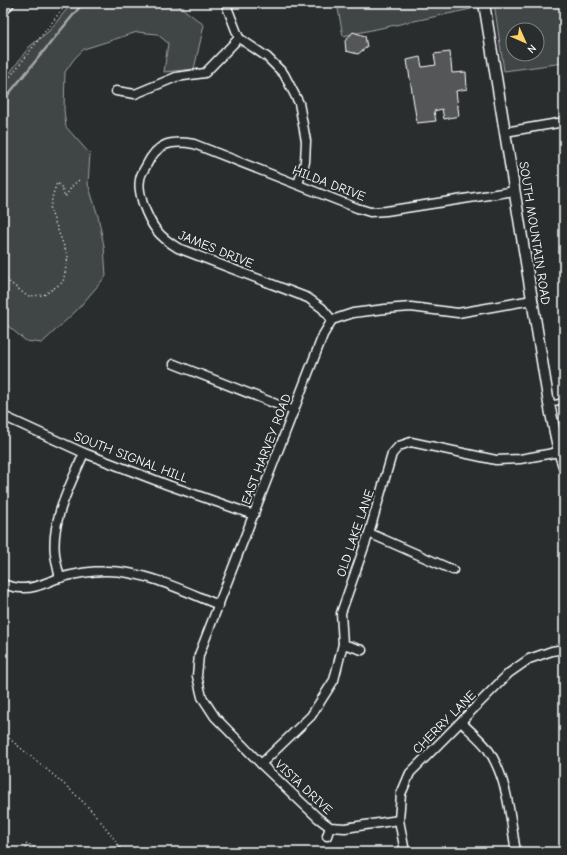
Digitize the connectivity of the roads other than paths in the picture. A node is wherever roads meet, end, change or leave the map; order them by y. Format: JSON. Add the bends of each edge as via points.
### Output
{"nodes":[{"id":1,"x":10,"y":3,"type":"edge"},
{"id":2,"x":228,"y":3,"type":"edge"},
{"id":3,"x":484,"y":3,"type":"edge"},
{"id":4,"x":3,"y":12,"type":"edge"},
{"id":5,"x":239,"y":38,"type":"junction"},
{"id":6,"x":116,"y":91,"type":"dead end"},
{"id":7,"x":564,"y":122,"type":"edge"},
{"id":8,"x":505,"y":132,"type":"junction"},
{"id":9,"x":163,"y":145,"type":"joint"},
{"id":10,"x":298,"y":184,"type":"junction"},
{"id":11,"x":515,"y":191,"type":"junction"},
{"id":12,"x":532,"y":300,"type":"junction"},
{"id":13,"x":332,"y":320,"type":"junction"},
{"id":14,"x":174,"y":364,"type":"dead end"},
{"id":15,"x":564,"y":401,"type":"edge"},
{"id":16,"x":549,"y":404,"type":"junction"},
{"id":17,"x":294,"y":411,"type":"junction"},
{"id":18,"x":3,"y":416,"type":"edge"},
{"id":19,"x":559,"y":452,"type":"junction"},
{"id":20,"x":84,"y":453,"type":"junction"},
{"id":21,"x":564,"y":466,"type":"edge"},
{"id":22,"x":254,"y":515,"type":"junction"},
{"id":23,"x":369,"y":533,"type":"junction"},
{"id":24,"x":453,"y":570,"type":"dead end"},
{"id":25,"x":60,"y":578,"type":"junction"},
{"id":26,"x":3,"y":584,"type":"edge"},
{"id":27,"x":219,"y":605,"type":"junction"},
{"id":28,"x":342,"y":644,"type":"junction"},
{"id":29,"x":564,"y":649,"type":"edge"},
{"id":30,"x":362,"y":650,"type":"dead end"},
{"id":31,"x":461,"y":722,"type":"junction"},
{"id":32,"x":261,"y":764,"type":"junction"},
{"id":33,"x":399,"y":820,"type":"junction"},
{"id":34,"x":330,"y":828,"type":"junction"},
{"id":35,"x":327,"y":836,"type":"dead end"},
{"id":36,"x":405,"y":852,"type":"edge"},
{"id":37,"x":516,"y":852,"type":"edge"}],
"edges":[{"from":1,"to":4,"type":"street"},
{"from":2,"to":5,"type":"street","via":[[227,7]]},
{"from":3,"to":8,"type":"street","name":"SOUTH MOUNTAIN ROAD"},
{"from":5,"to":6,"type":"street","via":[[205,73],[176,77],[135,94]]},
{"from":5,"to":10,"type":"street","via":[[267,57],[284,74],[299,103],[306,141],[305,162]]},
{"from":7,"to":8,"type":"street"},
{"from":8,"to":11,"type":"street","name":"SOUTH MOUNTAIN ROAD"},
{"from":9,"to":10,"type":"street","name":"HILDA DRIVE","via":[[179,142],[194,144]]},
{"from":9,"to":13,"type":"street","name":"JAMES DRIVE","via":[[150,157],[140,179],[140,195],[149,220],[165,241],[308,298],[322,308]]},
{"from":10,"to":11,"type":"street","name":"HILDA DRIVE","via":[[370,212]]},
{"from":11,"to":12,"type":"street","name":"SOUTH MOUNTAIN ROAD"},
{"from":12,"to":13,"type":"street","via":[[458,313],[411,307],[385,308]]},
{"from":12,"to":16,"type":"street","name":"SOUTH MOUNTAIN ROAD"},
{"from":13,"to":17,"type":"street","name":"EAST HARVEY ROAD","via":[[323,335]]},
{"from":14,"to":17,"type":"street"},
{"from":15,"to":16,"type":"lane"},
{"from":16,"to":19,"type":"street","name":"SOUTH MOUNTAIN ROAD"},
{"from":17,"to":22,"type":"street","name":"EAST HARVEY ROAD"},
{"from":18,"to":20,"type":"street","name":"SOUTH SIGNAL HILL"},
{"from":19,"to":21,"type":"street","name":"SOUTH MOUNTAIN ROAD"},
{"from":19,"to":23,"type":"street","name":"OLD LAKE LANE","via":[[520,460],[496,460],[411,442],[399,446],[392,454]]},
{"from":20,"to":22,"type":"street","name":"SOUTH SIGNAL HILL"},
{"from":20,"to":25,"type":"street","via":[[60,514],[56,532],[55,553]]},
{"from":22,"to":27,"type":"street","name":"EAST HARVEY ROAD"},
{"from":23,"to":24,"type":"street"},
{"from":23,"to":28,"type":"street","name":"OLD LAKE LANE","via":[[341,613]]},
{"from":25,"to":26,"type":"street","via":[[37,586],[21,588]]},
{"from":25,"to":27,"type":"street","via":[[86,572],[128,573],[150,578]]},
{"from":27,"to":32,"type":"street","name":"EAST HARVEY ROAD","via":[[199,655],[197,676],[202,697],[215,717]]},
{"from":28,"to":30,"type":"street"},
{"from":28,"to":32,"type":"street","name":"OLD LAKE LANE","via":[[334,680],[311,716]]},
{"from":29,"to":31,"type":"street","name":"CHERRY LANE","via":[[529,659],[509,673]]},
{"from":31,"to":33,"type":"street","name":"CHERRY LANE","via":[[410,773],[401,794]]},
{"from":31,"to":37,"type":"street","via":[[486,747],[496,762],[506,792]]},
{"from":32,"to":34,"type":"street","name":"VISTA DRIVE"},
{"from":33,"to":34,"type":"street","name":"VISTA DRIVE"},
{"from":33,"to":36,"type":"street","name":"CHERRY LANE"},
{"from":34,"to":35,"type":"street","name":"VISTA DRIVE"}]}
